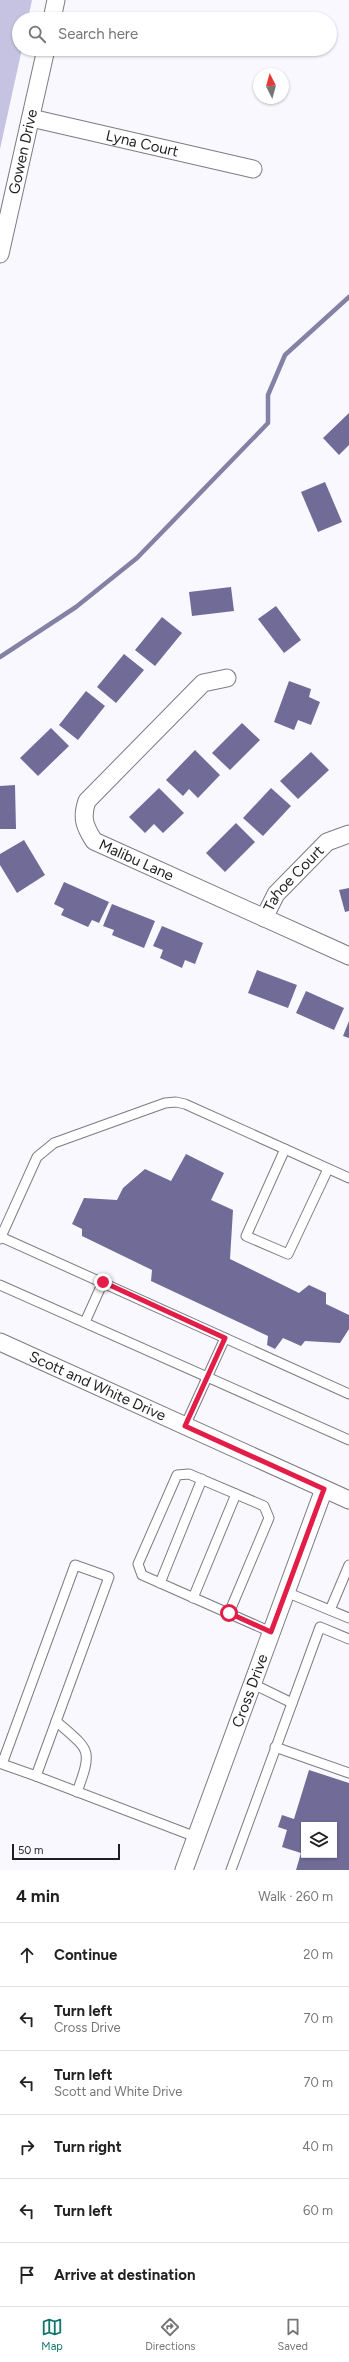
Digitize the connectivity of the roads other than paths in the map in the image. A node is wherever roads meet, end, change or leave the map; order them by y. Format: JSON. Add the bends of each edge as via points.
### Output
{"nodes":[{"id":1,"x":56,"y":0,"type":"edge"},
{"id":2,"x":53,"y":12,"type":"edge"},
{"id":3,"x":45,"y":56,"type":"edge"},
{"id":4,"x":32,"y":118,"type":"junction"},
{"id":5,"x":253,"y":169,"type":"dead end"},
{"id":6,"x":0,"y":254,"type":"edge"},
{"id":7,"x":228,"y":678,"type":"dead end"},
{"id":8,"x":349,"y":834,"type":"edge"},
{"id":9,"x":264,"y":918,"type":"junction"},
{"id":10,"x":349,"y":956,"type":"edge"},
{"id":11,"x":285,"y":1149,"type":"junction"},
{"id":12,"x":328,"y":1169,"type":"junction"},
{"id":13,"x":349,"y":1178,"type":"edge"},
{"id":14,"x":0,"y":1238,"type":"edge"},
{"id":15,"x":103,"y":1282,"type":"junction"},
{"id":16,"x":0,"y":1284,"type":"edge"},
{"id":17,"x":85,"y":1322,"type":"junction"},
{"id":18,"x":225,"y":1338,"type":"junction"},
{"id":19,"x":0,"y":1342,"type":"edge"},
{"id":20,"x":207,"y":1377,"type":"junction"},
{"id":21,"x":349,"y":1394,"type":"edge"},
{"id":22,"x":185,"y":1426,"type":"junction"},
{"id":23,"x":349,"y":1440,"type":"edge"},
{"id":24,"x":202,"y":1479,"type":"junction"},
{"id":25,"x":324,"y":1489,"type":"junction"},
{"id":26,"x":236,"y":1494,"type":"junction"},
{"id":27,"x":348,"y":1497,"type":"edge"},
{"id":28,"x":349,"y":1565,"type":"edge"},
{"id":29,"x":160,"y":1583,"type":"junction"},
{"id":30,"x":286,"y":1592,"type":"junction"},
{"id":31,"x":193,"y":1598,"type":"junction"},
{"id":32,"x":330,"y":1610,"type":"junction"},
{"id":33,"x":229,"y":1613,"type":"junction"},
{"id":34,"x":349,"y":1618,"type":"edge"},
{"id":35,"x":271,"y":1632,"type":"junction"},
{"id":36,"x":349,"y":1639,"type":"edge"},
{"id":37,"x":252,"y":1684,"type":"junction"},
{"id":38,"x":292,"y":1703,"type":"junction"},
{"id":39,"x":56,"y":1721,"type":"junction"},
{"id":40,"x":275,"y":1747,"type":"junction"},
{"id":41,"x":349,"y":1773,"type":"edge"},
{"id":42,"x":36,"y":1776,"type":"junction"},
{"id":43,"x":77,"y":1792,"type":"junction"},
{"id":44,"x":196,"y":1837,"type":"junction"},
{"id":45,"x":184,"y":1870,"type":"edge"},
{"id":46,"x":231,"y":1870,"type":"edge"}],
"edges":[{"from":1,"to":2,"type":"street"},
{"from":3,"to":4,"type":"street","name":"Gowen Drive"},
{"from":4,"to":5,"type":"street","name":"Lyna Court"},
{"from":4,"to":6,"type":"street","name":"Gowen Drive"},
{"from":7,"to":9,"type":"street","name":"Malibu Lane","via":[[203,683],[87,801],[83,812],[84,826],[94,841]]},
{"from":8,"to":9,"type":"street","name":"Tahoe Court","via":[[327,842],[276,894]]},
{"from":9,"to":10,"type":"street","name":"Malibu Lane"},
{"from":11,"to":12,"type":"lane"},
{"from":11,"to":12,"type":"lane","via":[[246,1236],[288,1254]]},
{"from":11,"to":14,"type":"lane","via":[[185,1104],[165,1103],[54,1143],[44,1150],[37,1157]]},
{"from":12,"to":13,"type":"lane"},
{"from":14,"to":15,"type":"lane"},
{"from":15,"to":17,"type":"lane"},
{"from":15,"to":18,"type":"lane"},
{"from":16,"to":17,"type":"lane"},
{"from":17,"to":20,"type":"lane"},
{"from":18,"to":20,"type":"lane"},
{"from":18,"to":21,"type":"lane"},
{"from":19,"to":22,"type":"street","name":"Scott and White Drive"},
{"from":20,"to":22,"type":"lane"},
{"from":20,"to":23,"type":"lane"},
{"from":22,"to":25,"type":"street","name":"Scott and White Drive"},
{"from":24,"to":26,"type":"lane"},
{"from":24,"to":29,"type":"lane"},
{"from":24,"to":29,"type":"lane","via":[[189,1474],[177,1475],[138,1564],[142,1575]]},
{"from":25,"to":27,"type":"street","name":"Scott and White Drive"},
{"from":25,"to":30,"type":"street","name":"Cross Drive"},
{"from":26,"to":31,"type":"lane"},
{"from":26,"to":33,"type":"lane","via":[[264,1506],[269,1518]]},
{"from":28,"to":32,"type":"lane"},
{"from":29,"to":31,"type":"lane"},
{"from":30,"to":32,"type":"lane"},
{"from":30,"to":35,"type":"street","name":"Cross Drive"},
{"from":31,"to":33,"type":"lane"},
{"from":32,"to":34,"type":"lane"},
{"from":33,"to":35,"type":"lane"},
{"from":35,"to":37,"type":"street","name":"Cross Drive"},
{"from":36,"to":38,"type":"lane","via":[[320,1627]]},
{"from":37,"to":38,"type":"lane"},
{"from":37,"to":44,"type":"street","name":"Cross Drive"},
{"from":38,"to":40,"type":"lane"},
{"from":39,"to":42,"type":"lane"},
{"from":39,"to":42,"type":"lane","via":[[109,1577],[75,1564],[2,1764]]},
{"from":39,"to":43,"type":"lane","via":[[80,1742],[86,1751],[88,1762]]},
{"from":40,"to":41,"type":"lane"},
{"from":40,"to":46,"type":"lane"},
{"from":42,"to":43,"type":"lane"},
{"from":43,"to":44,"type":"lane"},
{"from":44,"to":45,"type":"street","name":"Cross Drive"}]}
